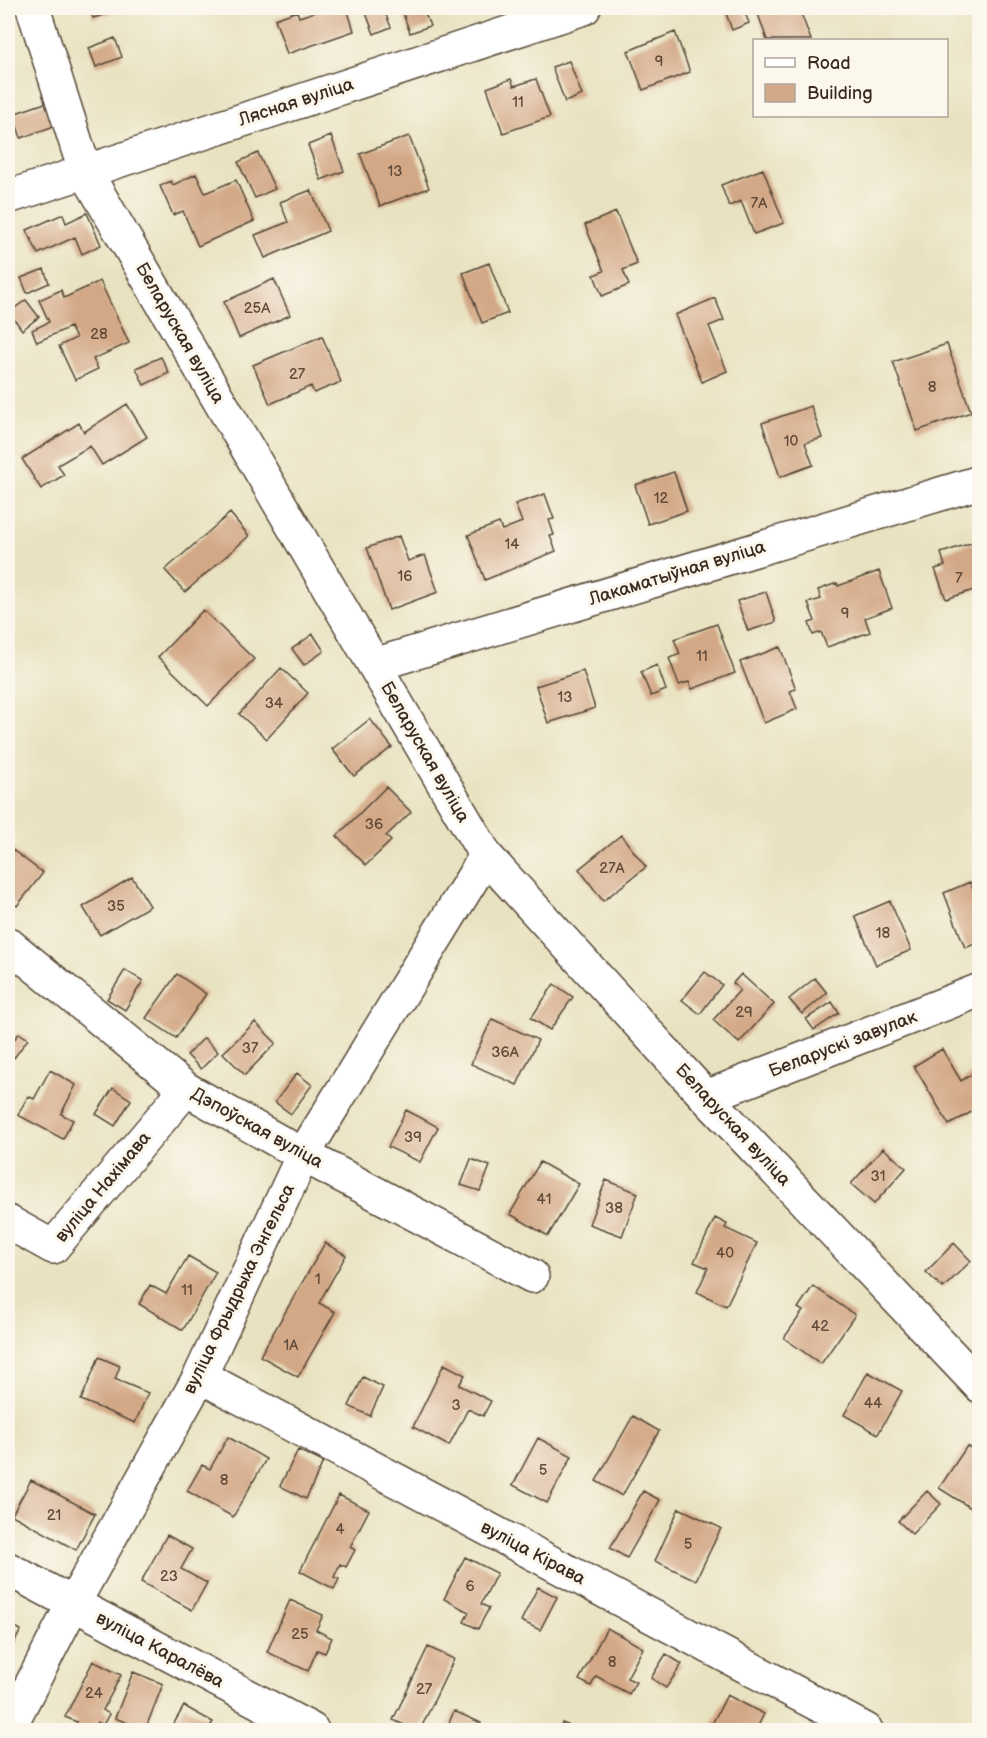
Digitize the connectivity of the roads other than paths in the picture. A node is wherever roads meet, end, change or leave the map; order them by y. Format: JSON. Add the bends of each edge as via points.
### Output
{"nodes":[{"id":1,"x":33,"y":8,"type":"edge"},
{"id":2,"x":584,"y":8,"type":"edge"},
{"id":3,"x":85,"y":171,"type":"junction"},
{"id":4,"x":8,"y":197,"type":"edge"},
{"id":5,"x":980,"y":482,"type":"edge"},
{"id":6,"x":374,"y":665,"type":"junction"},
{"id":7,"x":486,"y":856,"type":"junction"},
{"id":8,"x":8,"y":944,"type":"edge"},
{"id":9,"x":980,"y":990,"type":"edge"},
{"id":10,"x":186,"y":1089,"type":"junction"},
{"id":11,"x":706,"y":1097,"type":"junction"},
{"id":12,"x":303,"y":1155,"type":"junction"},
{"id":13,"x":8,"y":1222,"type":"edge"},
{"id":14,"x":532,"y":1276,"type":"dead end"},
{"id":15,"x":200,"y":1376,"type":"junction"},
{"id":16,"x":980,"y":1386,"type":"edge"},
{"id":17,"x":8,"y":1569,"type":"edge"},
{"id":18,"x":73,"y":1604,"type":"junction"},
{"id":19,"x":8,"y":1731,"type":"edge"},
{"id":20,"x":312,"y":1731,"type":"edge"},
{"id":21,"x":866,"y":1731,"type":"edge"}],
"edges":[{"from":1,"to":3,"type":"street","name":"Беларуская вуліца"},
{"from":2,"to":3,"type":"street","name":"Лясная вуліца"},
{"from":3,"to":4,"type":"street","name":"Лясная вуліца"},
{"from":3,"to":6,"type":"street","name":"Беларуская вуліца"},
{"from":5,"to":6,"type":"street","name":"Лакаматыўная вуліца"},
{"from":6,"to":7,"type":"street","name":"Беларуская вуліца"},
{"from":7,"to":11,"type":"street","name":"Беларуская вуліца"},
{"from":7,"to":12,"type":"street","name":"вуліца Фрыдрыха Энгельса"},
{"from":8,"to":10,"type":"street","name":"Дэпоўская вуліца"},
{"from":9,"to":11,"type":"street","name":"Беларускі завулак"},
{"from":10,"to":12,"type":"street","name":"Дэпоўская вуліца"},
{"from":10,"to":13,"type":"street","name":"вуліца Нахімава","via":[[53,1247]]},
{"from":11,"to":16,"type":"street","name":"Беларуская вуліца"},
{"from":12,"to":14,"type":"street","name":"Дэпоўская вуліца"},
{"from":12,"to":15,"type":"street","name":"вуліца Фрыдрыха Энгельса"},
{"from":15,"to":18,"type":"street","name":"вуліца Фрыдрыха Энгельса"},
{"from":15,"to":21,"type":"street","name":"вуліца Кірава"},
{"from":17,"to":18,"type":"street","name":"вуліца Каралёва"},
{"from":18,"to":19,"type":"street","name":"вуліца Фрыдрыха Энгельса"},
{"from":18,"to":20,"type":"street","name":"вуліца Каралёва"}]}
